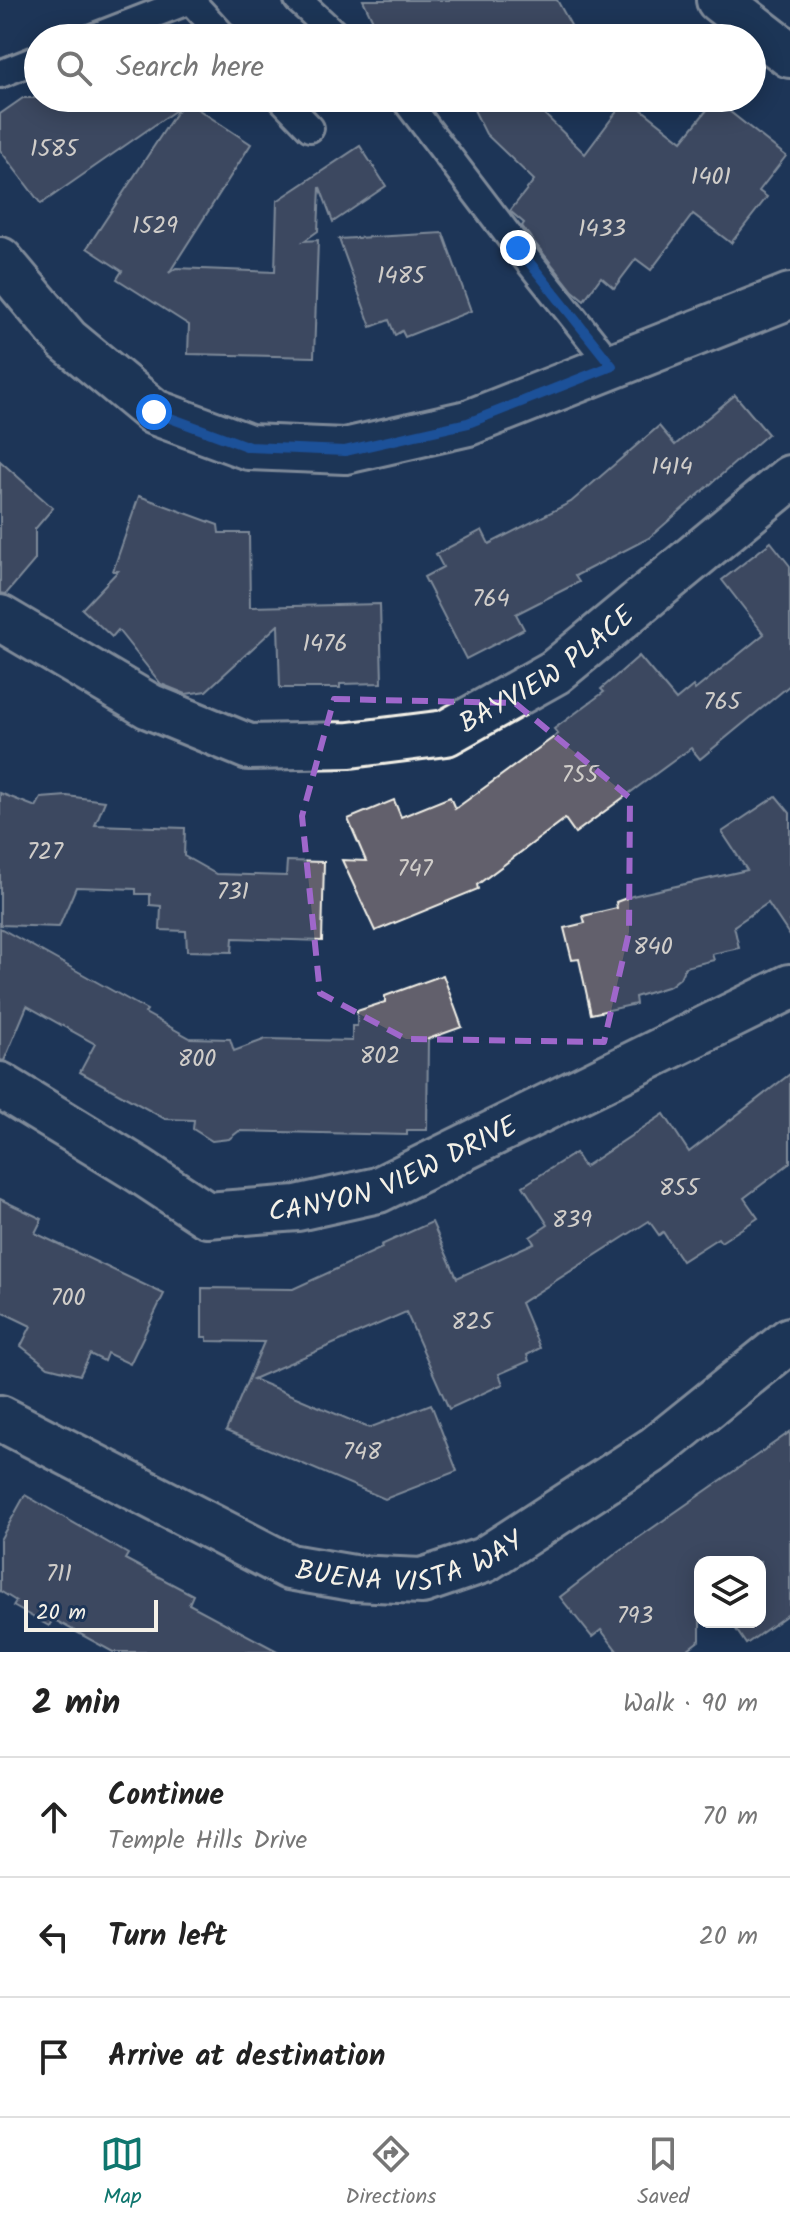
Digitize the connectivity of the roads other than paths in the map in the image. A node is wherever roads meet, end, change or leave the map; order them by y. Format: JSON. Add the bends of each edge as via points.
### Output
{"nodes":[{"id":1,"x":298,"y":0,"type":"edge"},
{"id":2,"x":719,"y":0,"type":"edge"},
{"id":3,"x":128,"y":24,"type":"edge"},
{"id":4,"x":212,"y":24,"type":"edge"},
{"id":5,"x":324,"y":24,"type":"edge"},
{"id":6,"x":750,"y":24,"type":"edge"},
{"id":7,"x":766,"y":36,"type":"edge"},
{"id":8,"x":790,"y":55,"type":"edge"},
{"id":9,"x":24,"y":65,"type":"edge"},
{"id":10,"x":0,"y":74,"type":"edge"},
{"id":11,"x":295,"y":112,"type":"edge"},
{"id":12,"x":415,"y":112,"type":"edge"},
{"id":13,"x":310,"y":128,"type":"dead end"},
{"id":14,"x":0,"y":260,"type":"edge"},
{"id":15,"x":790,"y":296,"type":"edge"},
{"id":16,"x":612,"y":366,"type":"junction"},
{"id":17,"x":790,"y":478,"type":"edge"},
{"id":18,"x":0,"y":618,"type":"edge"},
{"id":19,"x":790,"y":987,"type":"edge"},
{"id":20,"x":0,"y":1085,"type":"edge"},
{"id":21,"x":790,"y":1340,"type":"edge"},
{"id":22,"x":0,"y":1418,"type":"edge"}],
"edges":[{"from":1,"to":5,"type":"lane"},
{"from":2,"to":6,"type":"street"},
{"from":3,"to":4,"type":"lane","via":[[190,0]]},
{"from":7,"to":8,"type":"street"},
{"from":9,"to":10,"type":"lane"},
{"from":11,"to":13,"type":"lane"},
{"from":12,"to":16,"type":"lane"},
{"from":14,"to":16,"type":"street","via":[[67,340],[154,412],[249,447],[345,451],[468,423]]},
{"from":15,"to":16,"type":"street"},
{"from":17,"to":18,"type":"street","name":"BAYVIEW PLACE","via":[[555,672],[446,733],[350,745],[249,747],[149,706]]},
{"from":19,"to":20,"type":"street","name":"CANYON VIEW DRIVE","via":[[378,1190],[297,1208],[207,1215]]},
{"from":21,"to":22,"type":"street","name":"BUENA VISTA WAY","via":[[656,1448],[484,1560],[422,1581],[353,1578],[289,1567]]}]}
